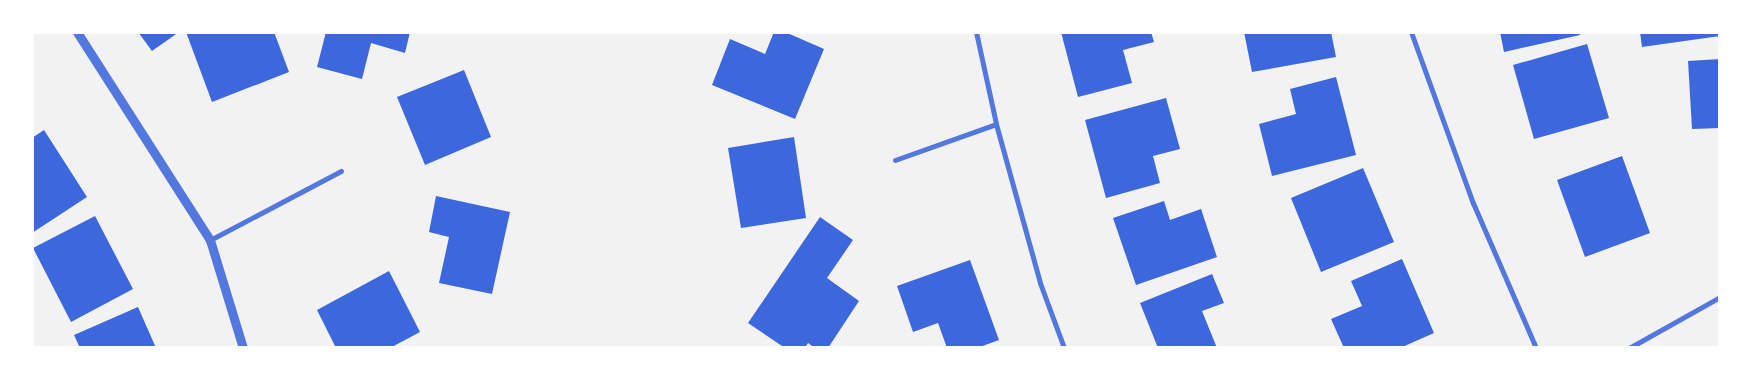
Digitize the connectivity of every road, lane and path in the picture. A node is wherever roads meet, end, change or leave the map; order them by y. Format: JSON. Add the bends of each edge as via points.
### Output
{"nodes":[{"id":1,"x":78,"y":32,"type":"edge"},
{"id":2,"x":976,"y":32,"type":"edge"},
{"id":3,"x":1411,"y":32,"type":"edge"},
{"id":4,"x":996,"y":124,"type":"junction"},
{"id":5,"x":895,"y":160,"type":"dead end"},
{"id":6,"x":341,"y":171,"type":"dead end"},
{"id":7,"x":210,"y":240,"type":"junction"},
{"id":8,"x":1720,"y":297,"type":"edge"},
{"id":9,"x":243,"y":348,"type":"edge"},
{"id":10,"x":1064,"y":348,"type":"edge"},
{"id":11,"x":1536,"y":348,"type":"edge"},
{"id":12,"x":1629,"y":348,"type":"edge"}],
"edges":[{"from":1,"to":7,"type":"street"},
{"from":2,"to":4,"type":"street"},
{"from":3,"to":11,"type":"street","via":[[1472,203]]},
{"from":4,"to":5,"type":"street"},
{"from":4,"to":10,"type":"street","via":[[1040,283]]},
{"from":6,"to":7,"type":"street"},
{"from":7,"to":9,"type":"street"},
{"from":8,"to":12,"type":"street"}]}
